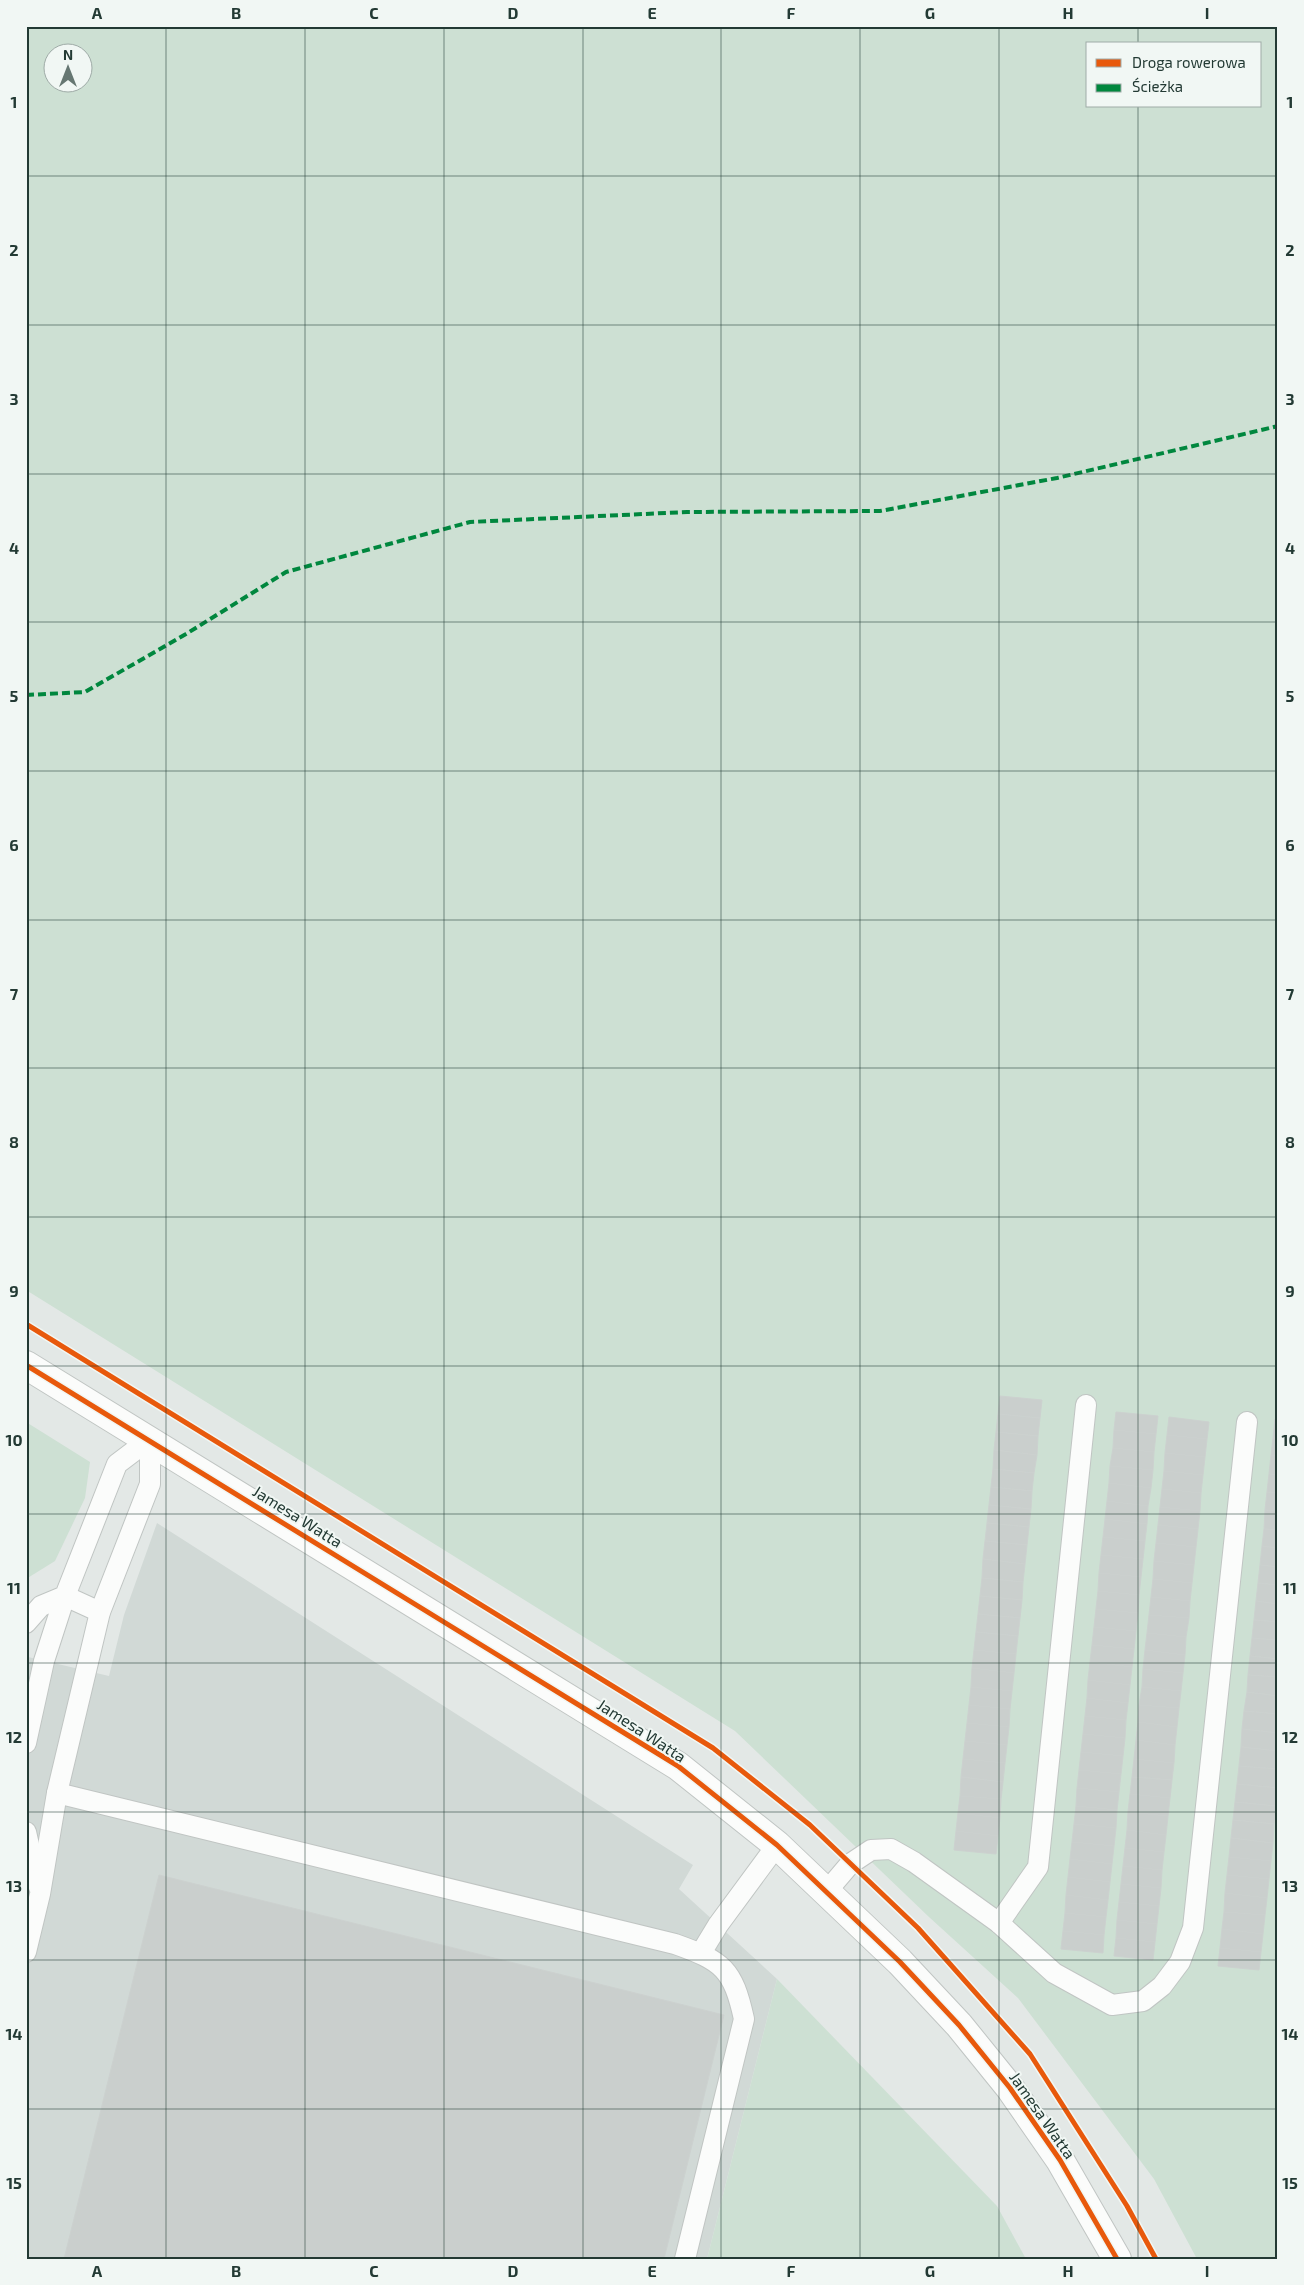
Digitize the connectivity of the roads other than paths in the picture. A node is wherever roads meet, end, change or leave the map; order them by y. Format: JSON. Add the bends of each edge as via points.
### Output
{"nodes":[{"id":1,"x":26,"y":1364,"type":"edge"},
{"id":2,"x":1086,"y":1405,"type":"dead end"},
{"id":3,"x":1246,"y":1422,"type":"dead end"},
{"id":4,"x":150,"y":1439,"type":"junction"},
{"id":5,"x":65,"y":1596,"type":"junction"},
{"id":6,"x":100,"y":1612,"type":"junction"},
{"id":7,"x":26,"y":1623,"type":"edge"},
{"id":8,"x":26,"y":1744,"type":"edge"},
{"id":9,"x":57,"y":1793,"type":"junction"},
{"id":10,"x":26,"y":1832,"type":"edge"},
{"id":11,"x":777,"y":1845,"type":"junction"},
{"id":12,"x":826,"y":1891,"type":"junction"},
{"id":13,"x":40,"y":1894,"type":"junction"},
{"id":14,"x":998,"y":1923,"type":"junction"},
{"id":15,"x":26,"y":1952,"type":"edge"},
{"id":16,"x":701,"y":1953,"type":"junction"},
{"id":17,"x":685,"y":2259,"type":"edge"},
{"id":18,"x":1117,"y":2259,"type":"edge"}],
"edges":[{"from":1,"to":4,"type":"street","name":"Jamesa Watta"},
{"from":2,"to":14,"type":"lane","via":[[1038,1867]]},
{"from":3,"to":14,"type":"lane","via":[[1193,1928],[1180,1962],[1162,1986],[1143,2001],[1112,2005],[1054,1973]]},
{"from":4,"to":5,"type":"lane","via":[[117,1464]]},
{"from":4,"to":6,"type":"lane","via":[[150,1484]]},
{"from":4,"to":11,"type":"street","name":"Jamesa Watta","via":[[678,1766]]},
{"from":5,"to":6,"type":"lane"},
{"from":5,"to":7,"type":"lane","via":[[41,1606]]},
{"from":5,"to":8,"type":"lane","via":[[44,1660]]},
{"from":6,"to":9,"type":"lane"},
{"from":9,"to":13,"type":"lane"},
{"from":9,"to":16,"type":"lane"},
{"from":10,"to":13,"type":"lane"},
{"from":11,"to":12,"type":"street","name":"Jamesa Watta"},
{"from":11,"to":16,"type":"lane"},
{"from":12,"to":14,"type":"lane","via":[[850,1864],[871,1850],[891,1849]]},
{"from":12,"to":18,"type":"street","name":"Jamesa Watta","via":[[900,1962],[959,2025],[1010,2088],[1060,2160]]},
{"from":13,"to":15,"type":"lane"},
{"from":16,"to":17,"type":"lane","via":[[723,1966],[738,1989],[744,2019]]}]}
